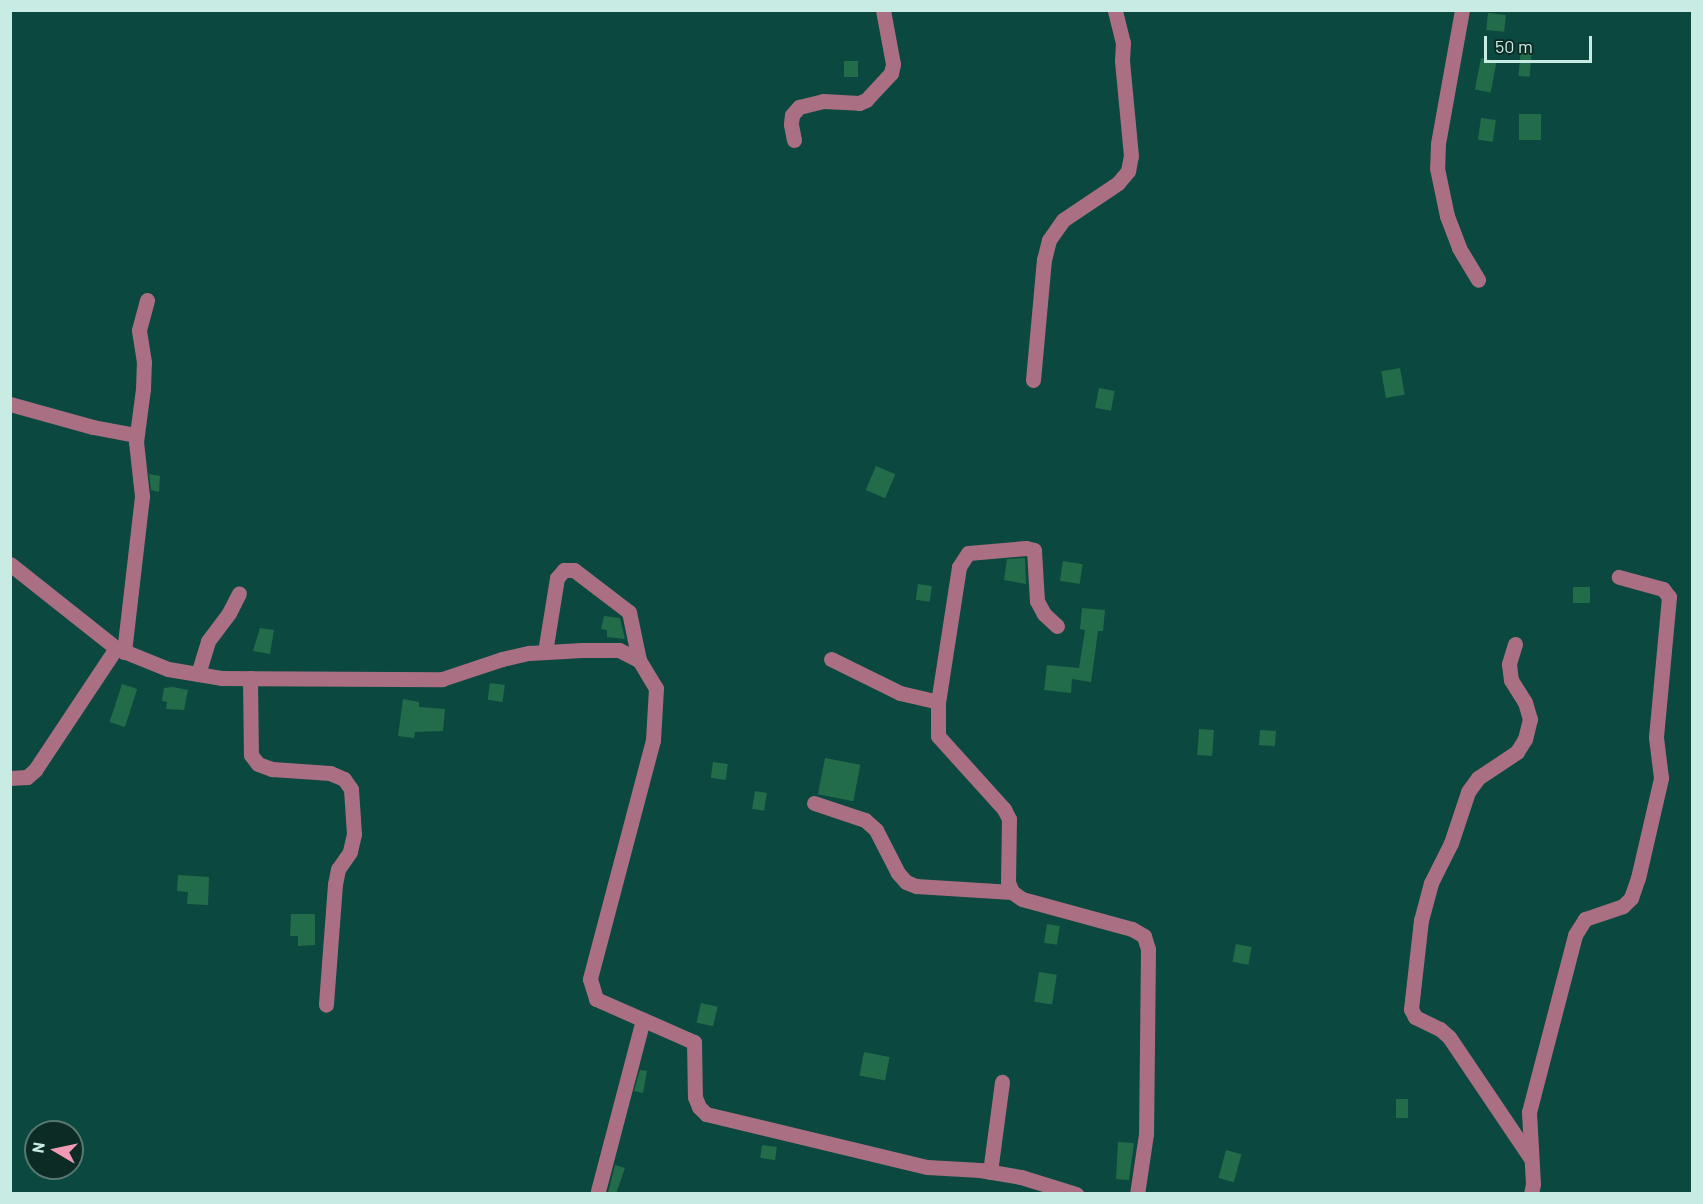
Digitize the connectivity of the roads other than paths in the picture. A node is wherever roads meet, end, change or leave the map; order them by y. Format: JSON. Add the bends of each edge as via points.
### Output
{"nodes":[{"id":1,"x":883,"y":10,"type":"edge"},
{"id":2,"x":1115,"y":10,"type":"edge"},
{"id":3,"x":1462,"y":10,"type":"edge"},
{"id":4,"x":794,"y":140,"type":"dead end"},
{"id":5,"x":1478,"y":280,"type":"dead end"},
{"id":6,"x":147,"y":300,"type":"dead end"},
{"id":7,"x":1033,"y":380,"type":"dead end"},
{"id":8,"x":10,"y":404,"type":"edge"},
{"id":9,"x":136,"y":435,"type":"junction"},
{"id":10,"x":10,"y":564,"type":"edge"},
{"id":11,"x":1619,"y":577,"type":"dead end"},
{"id":12,"x":239,"y":593,"type":"dead end"},
{"id":13,"x":1057,"y":626,"type":"dead end"},
{"id":14,"x":1515,"y":644,"type":"dead end"},
{"id":15,"x":120,"y":650,"type":"junction"},
{"id":16,"x":545,"y":652,"type":"junction"},
{"id":17,"x":831,"y":659,"type":"dead end"},
{"id":18,"x":639,"y":660,"type":"junction"},
{"id":19,"x":198,"y":674,"type":"junction"},
{"id":20,"x":249,"y":678,"type":"junction"},
{"id":21,"x":938,"y":702,"type":"junction"},
{"id":22,"x":10,"y":778,"type":"edge"},
{"id":23,"x":814,"y":803,"type":"dead end"},
{"id":24,"x":1012,"y":892,"type":"junction"},
{"id":25,"x":326,"y":1005,"type":"dead end"},
{"id":26,"x":644,"y":1020,"type":"junction"},
{"id":27,"x":1002,"y":1082,"type":"dead end"},
{"id":28,"x":1531,"y":1160,"type":"junction"},
{"id":29,"x":990,"y":1172,"type":"junction"},
{"id":30,"x":598,"y":1191,"type":"dead end"},
{"id":31,"x":1076,"y":1194,"type":"edge"},
{"id":32,"x":1137,"y":1194,"type":"edge"},
{"id":33,"x":1531,"y":1194,"type":"edge"}],
"edges":[{"from":1,"to":4,"type":"street","via":[[893,64],[891,73],[859,103],[823,101],[799,107],[792,115]]},
{"from":2,"to":7,"type":"street","via":[[1123,43],[1131,156],[1128,171],[1118,183],[1063,220],[1049,240]]},
{"from":3,"to":5,"type":"street","via":[[1437,168],[1447,216],[1459,248]]},
{"from":6,"to":9,"type":"street","via":[[139,330],[144,362]]},
{"from":8,"to":9,"type":"street"},
{"from":9,"to":15,"type":"street","via":[[142,496]]},
{"from":10,"to":15,"type":"street"},
{"from":11,"to":28,"type":"street","via":[[1663,589],[1670,597],[1656,736],[1660,778],[1631,897],[1623,906],[1585,920],[1575,935],[1529,1112]]},
{"from":12,"to":19,"type":"street","via":[[208,641]]},
{"from":13,"to":21,"type":"street","via":[[1037,601],[1034,550],[968,553],[959,567]]},
{"from":14,"to":28,"type":"street","via":[[1509,664],[1511,680],[1530,718],[1525,739],[1516,752],[1478,778],[1468,792],[1451,843],[1428,892],[1411,1009],[1415,1017],[1449,1037]]},
{"from":15,"to":19,"type":"street","via":[[168,669]]},
{"from":15,"to":22,"type":"street","via":[[35,770],[27,777]]},
{"from":16,"to":18,"type":"street","via":[[619,650]]},
{"from":16,"to":18,"type":"street","via":[[557,578],[564,570],[574,570],[628,612]]},
{"from":16,"to":20,"type":"street","via":[[502,658],[442,679]]},
{"from":17,"to":21,"type":"street","via":[[900,693]]},
{"from":18,"to":26,"type":"street","via":[[656,688],[653,740],[590,979],[596,999]]},
{"from":19,"to":20,"type":"street"},
{"from":20,"to":25,"type":"street","via":[[251,755],[258,764],[272,769],[330,773],[344,778],[351,789],[354,834],[335,884]]},
{"from":21,"to":24,"type":"street","via":[[938,736],[1009,819],[1008,882]]},
{"from":23,"to":24,"type":"street","via":[[865,820],[876,830],[906,882],[916,886]]},
{"from":24,"to":32,"type":"street","via":[[1022,899],[1132,929],[1144,936],[1148,949],[1146,1134]]},
{"from":26,"to":29,"type":"street","via":[[694,1042],[695,1097],[706,1114],[927,1167]]},
{"from":26,"to":30,"type":"street"},
{"from":27,"to":29,"type":"street"},
{"from":28,"to":33,"type":"street"},
{"from":29,"to":31,"type":"street"}]}
